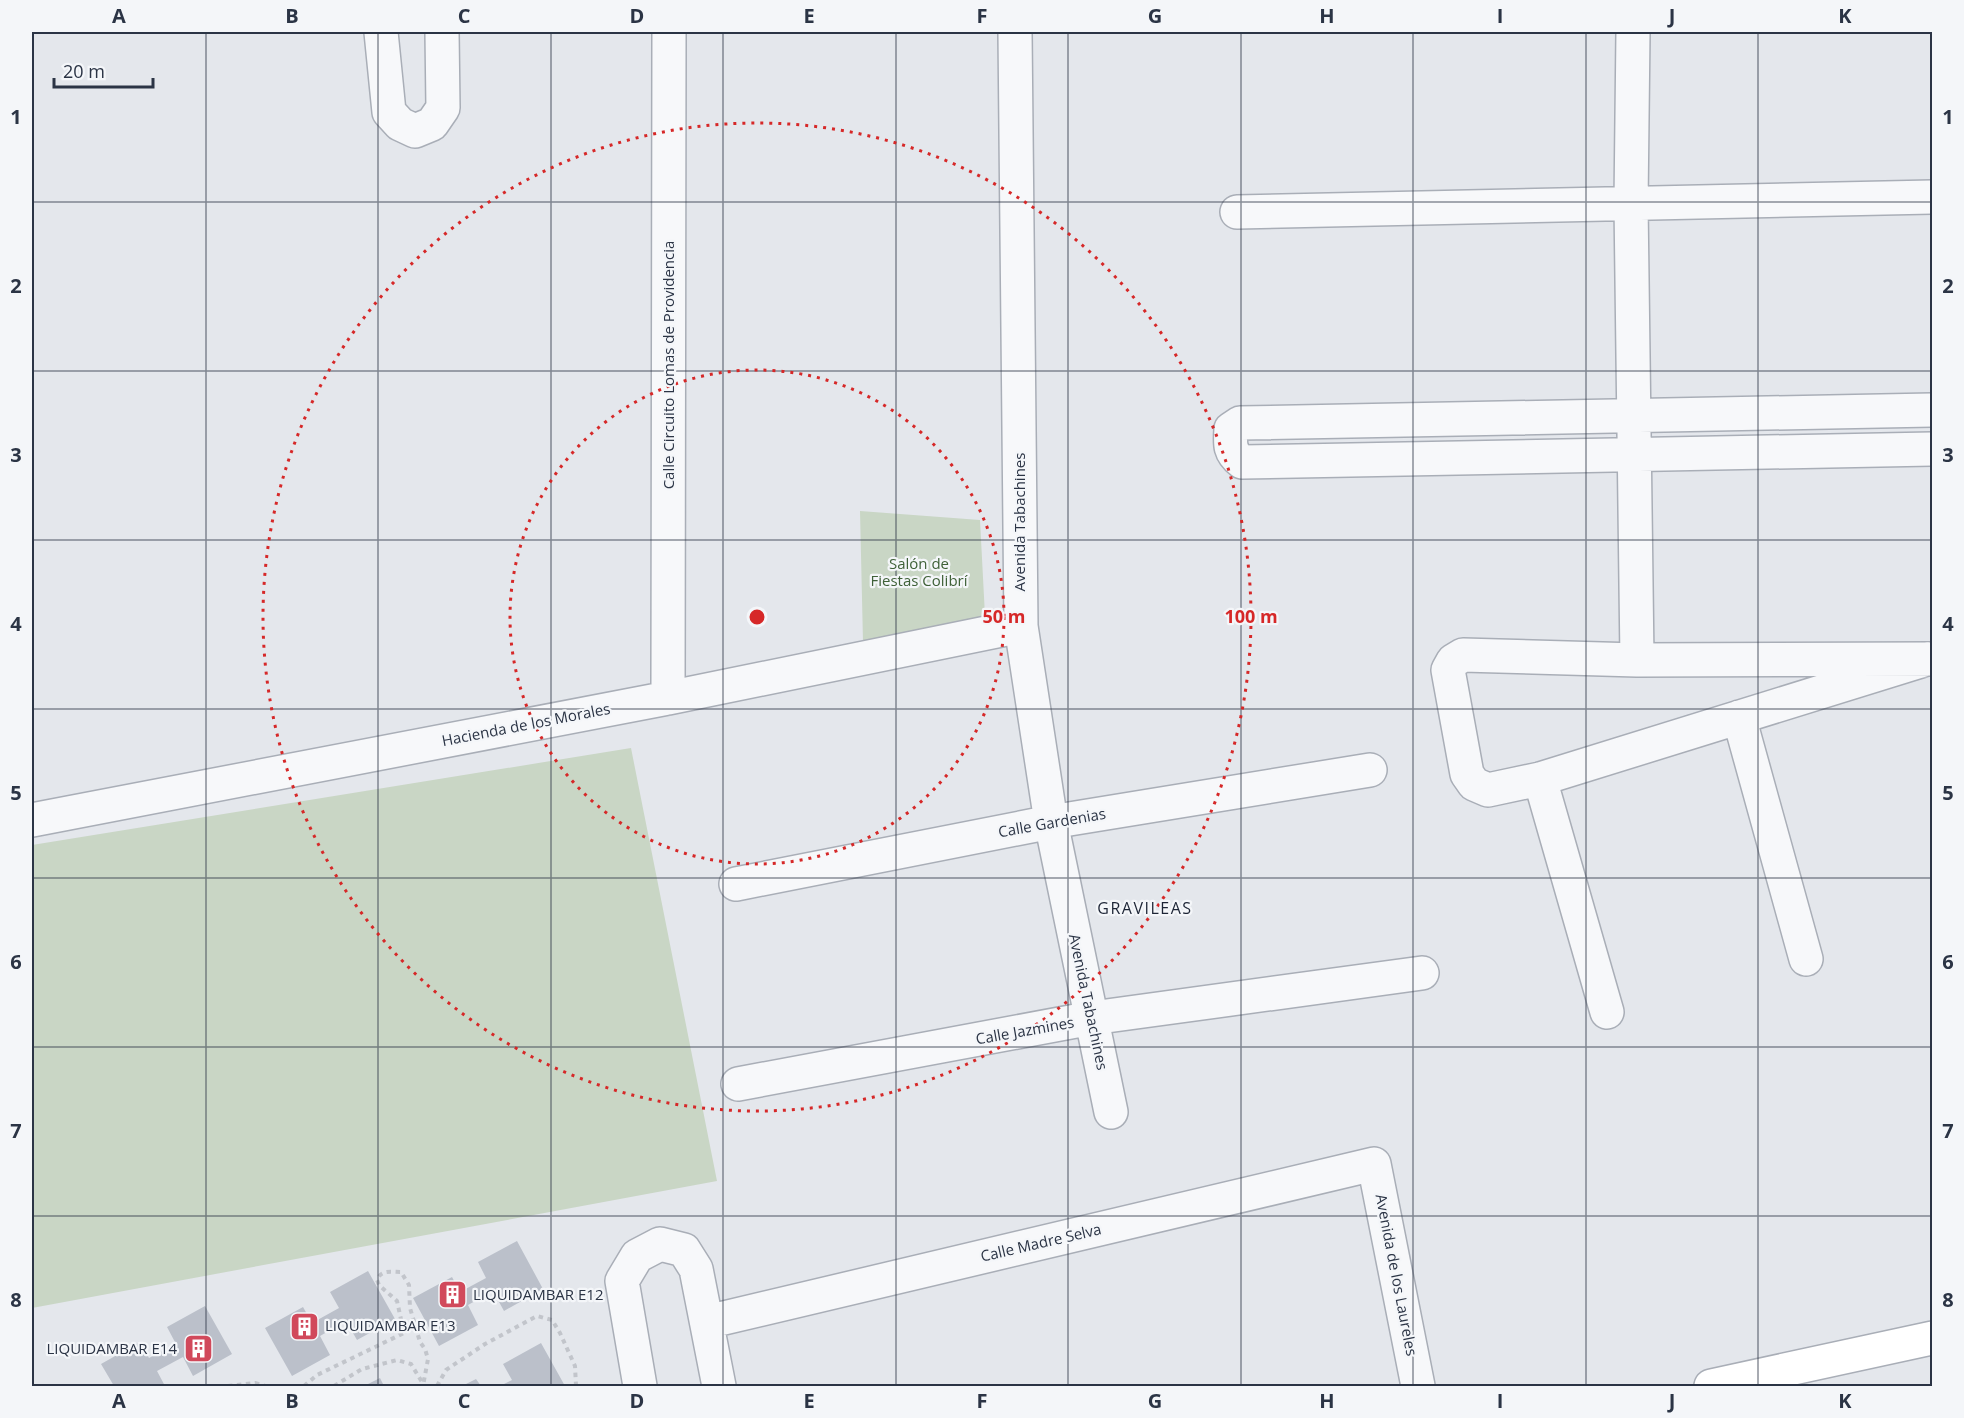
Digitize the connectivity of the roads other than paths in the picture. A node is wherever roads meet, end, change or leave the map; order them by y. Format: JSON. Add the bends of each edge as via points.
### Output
{"nodes":[{"id":1,"x":381,"y":32,"type":"edge"},
{"id":2,"x":442,"y":32,"type":"edge"},
{"id":3,"x":669,"y":32,"type":"edge"},
{"id":4,"x":1015,"y":32,"type":"edge"},
{"id":5,"x":1633,"y":32,"type":"edge"},
{"id":6,"x":1932,"y":197,"type":"edge"},
{"id":7,"x":1631,"y":203,"type":"junction"},
{"id":8,"x":1237,"y":212,"type":"dead end"},
{"id":9,"x":1932,"y":410,"type":"edge"},
{"id":10,"x":1634,"y":416,"type":"junction"},
{"id":11,"x":1932,"y":449,"type":"edge"},
{"id":12,"x":1634,"y":454,"type":"junction"},
{"id":13,"x":1020,"y":626,"type":"junction"},
{"id":14,"x":1930,"y":659,"type":"edge"},
{"id":15,"x":1637,"y":660,"type":"junction"},
{"id":16,"x":668,"y":698,"type":"junction"},
{"id":17,"x":1739,"y":717,"type":"junction"},
{"id":18,"x":1370,"y":770,"type":"dead end"},
{"id":19,"x":1540,"y":778,"type":"junction"},
{"id":20,"x":32,"y":820,"type":"edge"},
{"id":21,"x":1051,"y":822,"type":"junction"},
{"id":22,"x":736,"y":884,"type":"dead end"},
{"id":23,"x":1806,"y":959,"type":"dead end"},
{"id":24,"x":1422,"y":974,"type":"dead end"},
{"id":25,"x":1607,"y":1012,"type":"dead end"},
{"id":26,"x":1092,"y":1018,"type":"junction"},
{"id":27,"x":738,"y":1084,"type":"dead end"},
{"id":28,"x":1111,"y":1112,"type":"dead end"},
{"id":29,"x":1374,"y":1164,"type":"joint"},
{"id":30,"x":707,"y":1322,"type":"junction"},
{"id":31,"x":1932,"y":1338,"type":"edge"},
{"id":32,"x":640,"y":1386,"type":"edge"},
{"id":33,"x":719,"y":1386,"type":"edge"},
{"id":34,"x":1418,"y":1386,"type":"edge"},
{"id":35,"x":1711,"y":1386,"type":"edge"}],
"edges":[{"from":1,"to":2,"type":"street","via":[[389,112],[400,124],[415,131],[432,124],[443,108]]},
{"from":3,"to":16,"type":"street","name":"Calle Circuito Lomas de Providencia"},
{"from":4,"to":13,"type":"street","name":"Avenida Tabachines"},
{"from":5,"to":7,"type":"street"},
{"from":6,"to":7,"type":"street"},
{"from":7,"to":8,"type":"street"},
{"from":7,"to":10,"type":"street"},
{"from":9,"to":10,"type":"street"},
{"from":10,"to":12,"type":"street"},
{"from":10,"to":12,"type":"street","via":[[1240,423],[1231,429],[1230,443],[1234,456],[1242,462]]},
{"from":11,"to":12,"type":"street"},
{"from":12,"to":15,"type":"street"},
{"from":13,"to":16,"type":"street","name":"Hacienda de los Morales"},
{"from":13,"to":21,"type":"street","name":"Avenida Tabachines"},
{"from":14,"to":15,"type":"street"},
{"from":14,"to":17,"type":"street"},
{"from":15,"to":19,"type":"street","via":[[1463,656],[1453,661],[1448,670],[1467,774],[1474,784],[1488,790]]},
{"from":16,"to":20,"type":"street","name":"Hacienda de los Morales"},
{"from":17,"to":19,"type":"street"},
{"from":17,"to":23,"type":"street"},
{"from":18,"to":21,"type":"street","name":"Calle Gardenias"},
{"from":19,"to":25,"type":"street"},
{"from":21,"to":22,"type":"street","name":"Calle Gardenias"},
{"from":21,"to":26,"type":"street","name":"Avenida Tabachines"},
{"from":24,"to":26,"type":"street","name":"Calle Jazmines"},
{"from":26,"to":27,"type":"street","name":"Calle Jazmines"},
{"from":26,"to":28,"type":"street","name":"Avenida Tabachines"},
{"from":29,"to":30,"type":"street","name":"Calle Madre Selva"},
{"from":29,"to":34,"type":"street","name":"Avenida de los Laureles"},
{"from":30,"to":32,"type":"street","via":[[696,1269],[684,1250],[660,1244],[637,1256],[622,1281]]},
{"from":30,"to":33,"type":"street"},
{"from":31,"to":35,"type":"street"}]}
